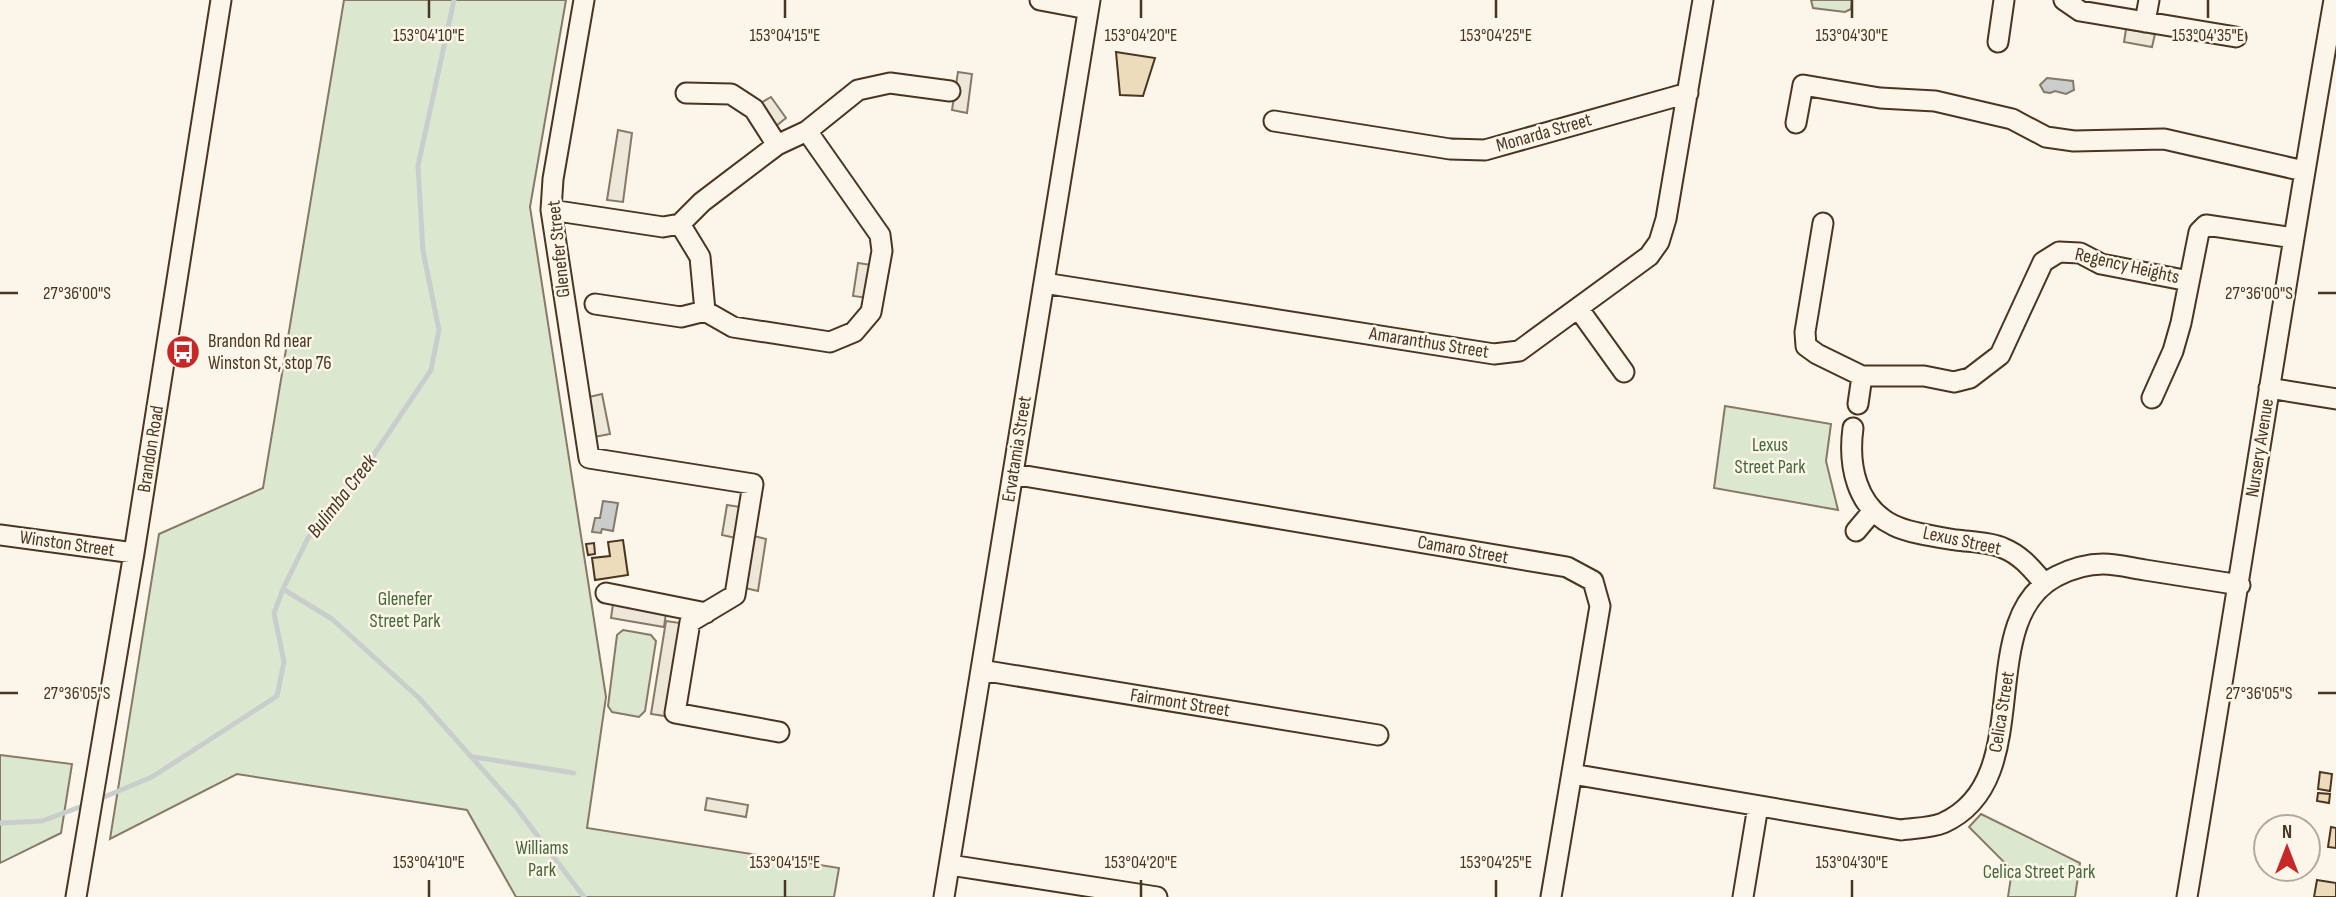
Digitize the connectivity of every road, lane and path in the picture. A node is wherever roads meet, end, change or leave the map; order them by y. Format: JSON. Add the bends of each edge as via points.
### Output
{"nodes":[{"id":1,"x":221,"y":0,"type":"edge"},
{"id":2,"x":584,"y":0,"type":"edge"},
{"id":3,"x":1040,"y":0,"type":"edge"},
{"id":4,"x":1703,"y":0,"type":"edge"},
{"id":5,"x":2004,"y":0,"type":"edge"},
{"id":6,"x":2064,"y":0,"type":"edge"},
{"id":7,"x":2149,"y":0,"type":"edge"},
{"id":8,"x":2334,"y":0,"type":"edge"},
{"id":9,"x":1089,"y":4,"type":"edge"},
{"id":10,"x":2145,"y":22,"type":"junction"},
{"id":11,"x":2236,"y":37,"type":"dead end"},
{"id":12,"x":1998,"y":42,"type":"dead end"},
{"id":13,"x":950,"y":91,"type":"dead end"},
{"id":14,"x":686,"y":93,"type":"dead end"},
{"id":15,"x":1688,"y":93,"type":"junction"},
{"id":16,"x":1274,"y":121,"type":"dead end"},
{"id":17,"x":1797,"y":123,"type":"dead end"},
{"id":18,"x":807,"y":131,"type":"junction"},
{"id":19,"x":777,"y":145,"type":"junction"},
{"id":20,"x":2304,"y":171,"type":"junction"},
{"id":21,"x":551,"y":210,"type":"junction"},
{"id":22,"x":1823,"y":223,"type":"dead end"},
{"id":23,"x":680,"y":224,"type":"junction"},
{"id":24,"x":2294,"y":238,"type":"junction"},
{"id":25,"x":2189,"y":281,"type":"junction"},
{"id":26,"x":1044,"y":283,"type":"junction"},
{"id":27,"x":595,"y":304,"type":"dead end"},
{"id":28,"x":1578,"y":308,"type":"junction"},
{"id":29,"x":705,"y":311,"type":"junction"},
{"id":30,"x":1624,"y":372,"type":"dead end"},
{"id":31,"x":1862,"y":376,"type":"junction"},
{"id":32,"x":2269,"y":388,"type":"junction"},
{"id":33,"x":2152,"y":398,"type":"dead end"},
{"id":34,"x":2336,"y":399,"type":"edge"},
{"id":35,"x":1858,"y":404,"type":"dead end"},
{"id":36,"x":1853,"y":428,"type":"dead end"},
{"id":37,"x":1013,"y":474,"type":"junction"},
{"id":38,"x":1872,"y":512,"type":"junction"},
{"id":39,"x":1856,"y":531,"type":"dead end"},
{"id":40,"x":0,"y":535,"type":"edge"},
{"id":41,"x":134,"y":553,"type":"junction"},
{"id":42,"x":2044,"y":583,"type":"junction"},
{"id":43,"x":2239,"y":585,"type":"junction"},
{"id":44,"x":606,"y":593,"type":"dead end"},
{"id":45,"x":706,"y":612,"type":"junction"},
{"id":46,"x":981,"y":670,"type":"junction"},
{"id":47,"x":779,"y":733,"type":"dead end"},
{"id":48,"x":1378,"y":735,"type":"dead end"},
{"id":49,"x":1572,"y":774,"type":"junction"},
{"id":50,"x":1758,"y":806,"type":"junction"},
{"id":51,"x":950,"y":865,"type":"junction"},
{"id":52,"x":76,"y":897,"type":"edge"},
{"id":53,"x":944,"y":897,"type":"edge"},
{"id":54,"x":1157,"y":897,"type":"edge"},
{"id":55,"x":1551,"y":897,"type":"edge"},
{"id":56,"x":1743,"y":897,"type":"edge"},
{"id":57,"x":2187,"y":897,"type":"edge"}],
"edges":[{"from":1,"to":41,"type":"street","name":"Brandon Road"},
{"from":2,"to":21,"type":"street","name":"Glenefer Street"},
{"from":3,"to":9,"type":"street"},
{"from":4,"to":15,"type":"street","name":"Amaranthus Street"},
{"from":5,"to":12,"type":"street"},
{"from":6,"to":10,"type":"street","via":[[2080,11]]},
{"from":7,"to":10,"type":"street"},
{"from":8,"to":20,"type":"street","name":"Nursery Avenue"},
{"from":9,"to":26,"type":"street","name":"Ervatamia Street"},
{"from":10,"to":11,"type":"street"},
{"from":13,"to":18,"type":"street","via":[[890,83],[858,90]]},
{"from":14,"to":19,"type":"street","via":[[731,94],[754,109]]},
{"from":15,"to":16,"type":"street","name":"Monarda Street","via":[[1485,150],[1450,149]]},
{"from":15,"to":28,"type":"street","name":"Amaranthus Street","via":[[1659,242],[1649,256]]},
{"from":17,"to":20,"type":"street","via":[[1803,85],[1935,102],[2012,119],[2046,137],[2074,141],[2164,139]]},
{"from":18,"to":19,"type":"street"},
{"from":18,"to":29,"type":"street","via":[[880,235],[882,251],[872,312],[853,332],[830,342],[733,327]]},
{"from":19,"to":23,"type":"street"},
{"from":20,"to":24,"type":"street","name":"Nursery Avenue"},
{"from":21,"to":23,"type":"street","via":[[663,227]]},
{"from":21,"to":45,"type":"street","name":"Glenefer Street","via":[[589,458],[753,484],[735,595]]},
{"from":22,"to":31,"type":"street","name":"Regency Heights","via":[[1806,346]]},
{"from":23,"to":29,"type":"street","via":[[700,257]]},
{"from":24,"to":25,"type":"street","name":"Regency Heights","via":[[2206,225],[2199,232]]},
{"from":24,"to":32,"type":"street","name":"Nursery Avenue"},
{"from":25,"to":31,"type":"street","name":"Regency Heights","via":[[2101,264],[2080,253],[2059,252],[2043,262],[2000,355],[1970,378],[1954,382],[1924,376]]},
{"from":25,"to":33,"type":"street","name":"Regency Heights","via":[[2173,351]]},
{"from":26,"to":28,"type":"street","name":"Amaranthus Street","via":[[1494,354],[1520,351]]},
{"from":26,"to":37,"type":"street","name":"Ervatamia Street"},
{"from":27,"to":29,"type":"street","via":[[681,317]]},
{"from":28,"to":30,"type":"street"},
{"from":31,"to":35,"type":"street"},
{"from":32,"to":34,"type":"street"},
{"from":32,"to":43,"type":"street","name":"Nursery Avenue"},
{"from":36,"to":38,"type":"street","via":[[1850,452],[1856,485]]},
{"from":37,"to":46,"type":"street","name":"Ervatamia Street"},
{"from":37,"to":49,"type":"street","name":"Camaro Street","via":[[1567,567],[1593,581],[1600,606]]},
{"from":38,"to":39,"type":"street"},
{"from":38,"to":42,"type":"street","name":"Lexus Street","via":[[1894,526],[2001,547],[2021,558]]},
{"from":40,"to":41,"type":"street","name":"Winston Street"},
{"from":41,"to":52,"type":"street","name":"Brandon Road"},
{"from":42,"to":43,"type":"street","name":"Celica Street","via":[[2071,569],[2103,564]]},
{"from":42,"to":50,"type":"street","name":"Celica Street","via":[[2024,610],[2014,636],[1996,756],[1984,787],[1963,810],[1941,824],[1901,830]]},
{"from":43,"to":57,"type":"street","name":"Nursery Avenue"},
{"from":44,"to":45,"type":"street"},
{"from":45,"to":47,"type":"street","via":[[690,622],[675,713]]},
{"from":46,"to":48,"type":"street","name":"Fairmont Street"},
{"from":46,"to":51,"type":"street","name":"Ervatamia Street"},
{"from":49,"to":50,"type":"street","name":"Celica Street"},
{"from":49,"to":55,"type":"street","name":"Camaro Street"},
{"from":50,"to":56,"type":"street"},
{"from":51,"to":53,"type":"street","name":"Ervatamia Street"},
{"from":51,"to":54,"type":"street"}]}
